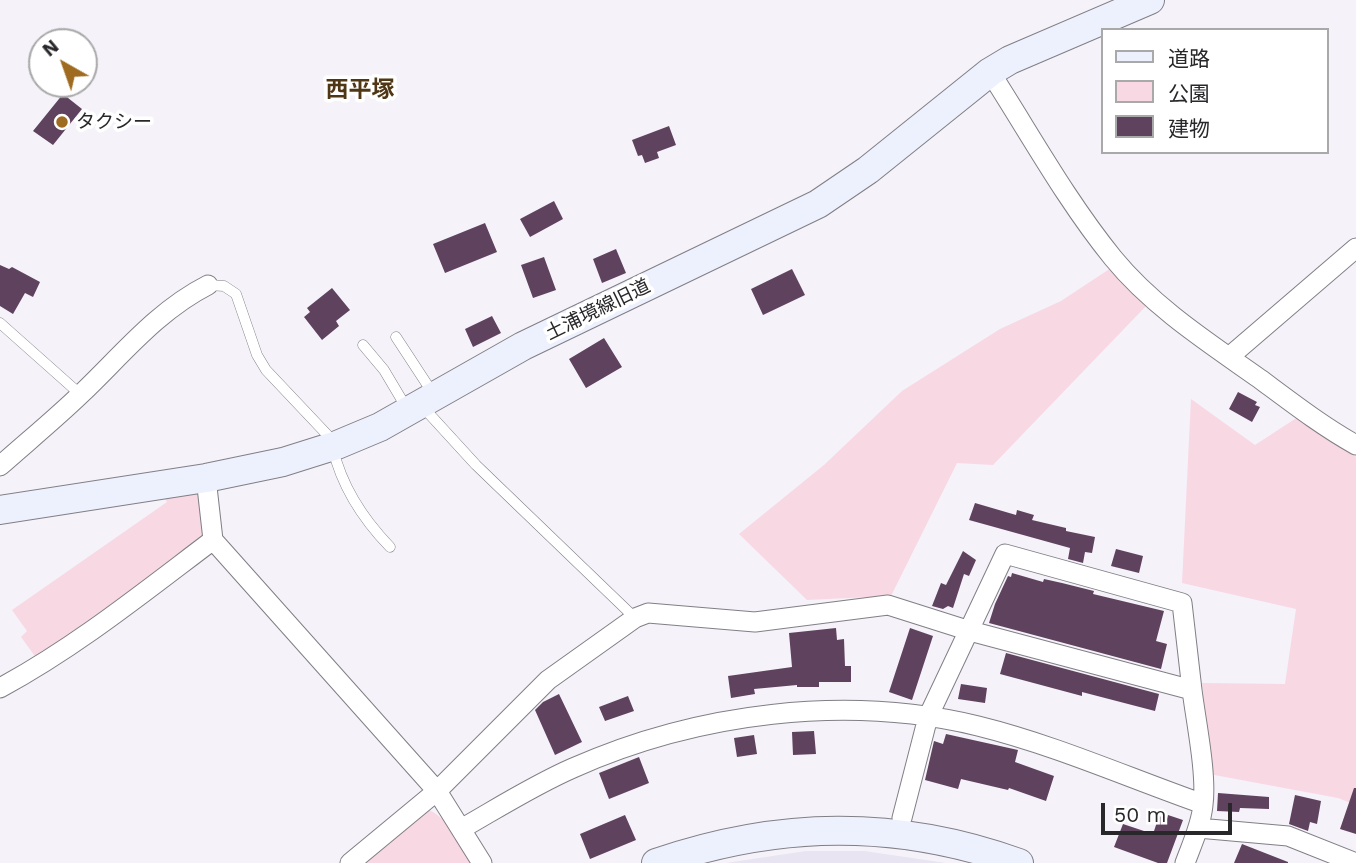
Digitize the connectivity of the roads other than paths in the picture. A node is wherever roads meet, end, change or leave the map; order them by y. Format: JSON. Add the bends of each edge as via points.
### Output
{"nodes":[{"id":1,"x":1150,"y":0,"type":"edge"},
{"id":2,"x":990,"y":72,"type":"junction"},
{"id":3,"x":1356,"y":248,"type":"edge"},
{"id":4,"x":208,"y":285,"type":"joint"},
{"id":5,"x":0,"y":323,"type":"edge"},
{"id":6,"x":396,"y":337,"type":"dead end"},
{"id":7,"x":363,"y":345,"type":"dead end"},
{"id":8,"x":1229,"y":357,"type":"junction"},
{"id":9,"x":81,"y":395,"type":"junction"},
{"id":10,"x":421,"y":404,"type":"junction"},
{"id":11,"x":1356,"y":445,"type":"edge"},
{"id":12,"x":335,"y":446,"type":"junction"},
{"id":13,"x":0,"y":466,"type":"edge"},
{"id":14,"x":206,"y":478,"type":"junction"},
{"id":15,"x":0,"y":510,"type":"edge"},
{"id":16,"x":213,"y":540,"type":"junction"},
{"id":17,"x":390,"y":547,"type":"dead end"},
{"id":18,"x":635,"y":618,"type":"junction"},
{"id":19,"x":970,"y":631,"type":"junction"},
{"id":20,"x":0,"y":688,"type":"edge"},
{"id":21,"x":1192,"y":690,"type":"junction"},
{"id":22,"x":928,"y":717,"type":"junction"},
{"id":23,"x":437,"y":791,"type":"junction"},
{"id":24,"x":1203,"y":804,"type":"junction"},
{"id":25,"x":902,"y":818,"type":"dead end"},
{"id":26,"x":1198,"y":828,"type":"junction"},
{"id":27,"x":461,"y":829,"type":"junction"},
{"id":28,"x":685,"y":858,"type":"edge"},
{"id":29,"x":350,"y":863,"type":"edge"},
{"id":30,"x":482,"y":863,"type":"edge"},
{"id":31,"x":656,"y":863,"type":"edge"},
{"id":32,"x":1019,"y":863,"type":"edge"},
{"id":33,"x":1185,"y":863,"type":"edge"},
{"id":34,"x":1356,"y":863,"type":"edge"}],
"edges":[{"from":1,"to":2,"type":"street","name":"土浦境線旧道"},
{"from":2,"to":8,"type":"street","via":[[1114,259],[1153,299]]},
{"from":2,"to":10,"type":"street","name":"土浦境線旧道","via":[[818,204],[523,346]]},
{"from":3,"to":8,"type":"street"},
{"from":4,"to":9,"type":"street","via":[[155,321]]},
{"from":4,"to":12,"type":"lane","via":[[224,286],[236,294],[266,370]]},
{"from":5,"to":9,"type":"lane"},
{"from":6,"to":10,"type":"lane"},
{"from":7,"to":10,"type":"lane"},
{"from":8,"to":11,"type":"street"},
{"from":9,"to":13,"type":"street"},
{"from":10,"to":12,"type":"street","name":"土浦境線旧道"},
{"from":10,"to":18,"type":"lane","via":[[476,465]]},
{"from":12,"to":14,"type":"street","name":"土浦境線旧道"},
{"from":12,"to":17,"type":"lane","via":[[343,480],[367,523]]},
{"from":14,"to":15,"type":"street","name":"土浦境線旧道"},
{"from":14,"to":16,"type":"street"},
{"from":16,"to":20,"type":"street","via":[[104,622]]},
{"from":16,"to":23,"type":"street"},
{"from":18,"to":19,"type":"street","via":[[648,613],[755,622],[888,605]]},
{"from":18,"to":23,"type":"street","via":[[548,680]]},
{"from":19,"to":21,"type":"street"},
{"from":19,"to":21,"type":"street","via":[[1005,554],[1182,603]]},
{"from":19,"to":22,"type":"street"},
{"from":21,"to":24,"type":"street"},
{"from":22,"to":24,"type":"street","via":[[1030,741]]},
{"from":22,"to":25,"type":"street"},
{"from":22,"to":27,"type":"street","via":[[808,712],[680,731],[570,769]]},
{"from":23,"to":27,"type":"street"},
{"from":23,"to":29,"type":"street"},
{"from":24,"to":26,"type":"street"},
{"from":26,"to":33,"type":"street"},
{"from":26,"to":34,"type":"street","via":[[1288,835]]},
{"from":27,"to":30,"type":"street"},
{"from":28,"to":31,"type":"street"},
{"from":28,"to":32,"type":"street","via":[[736,839],[849,831],[931,839]]}]}
